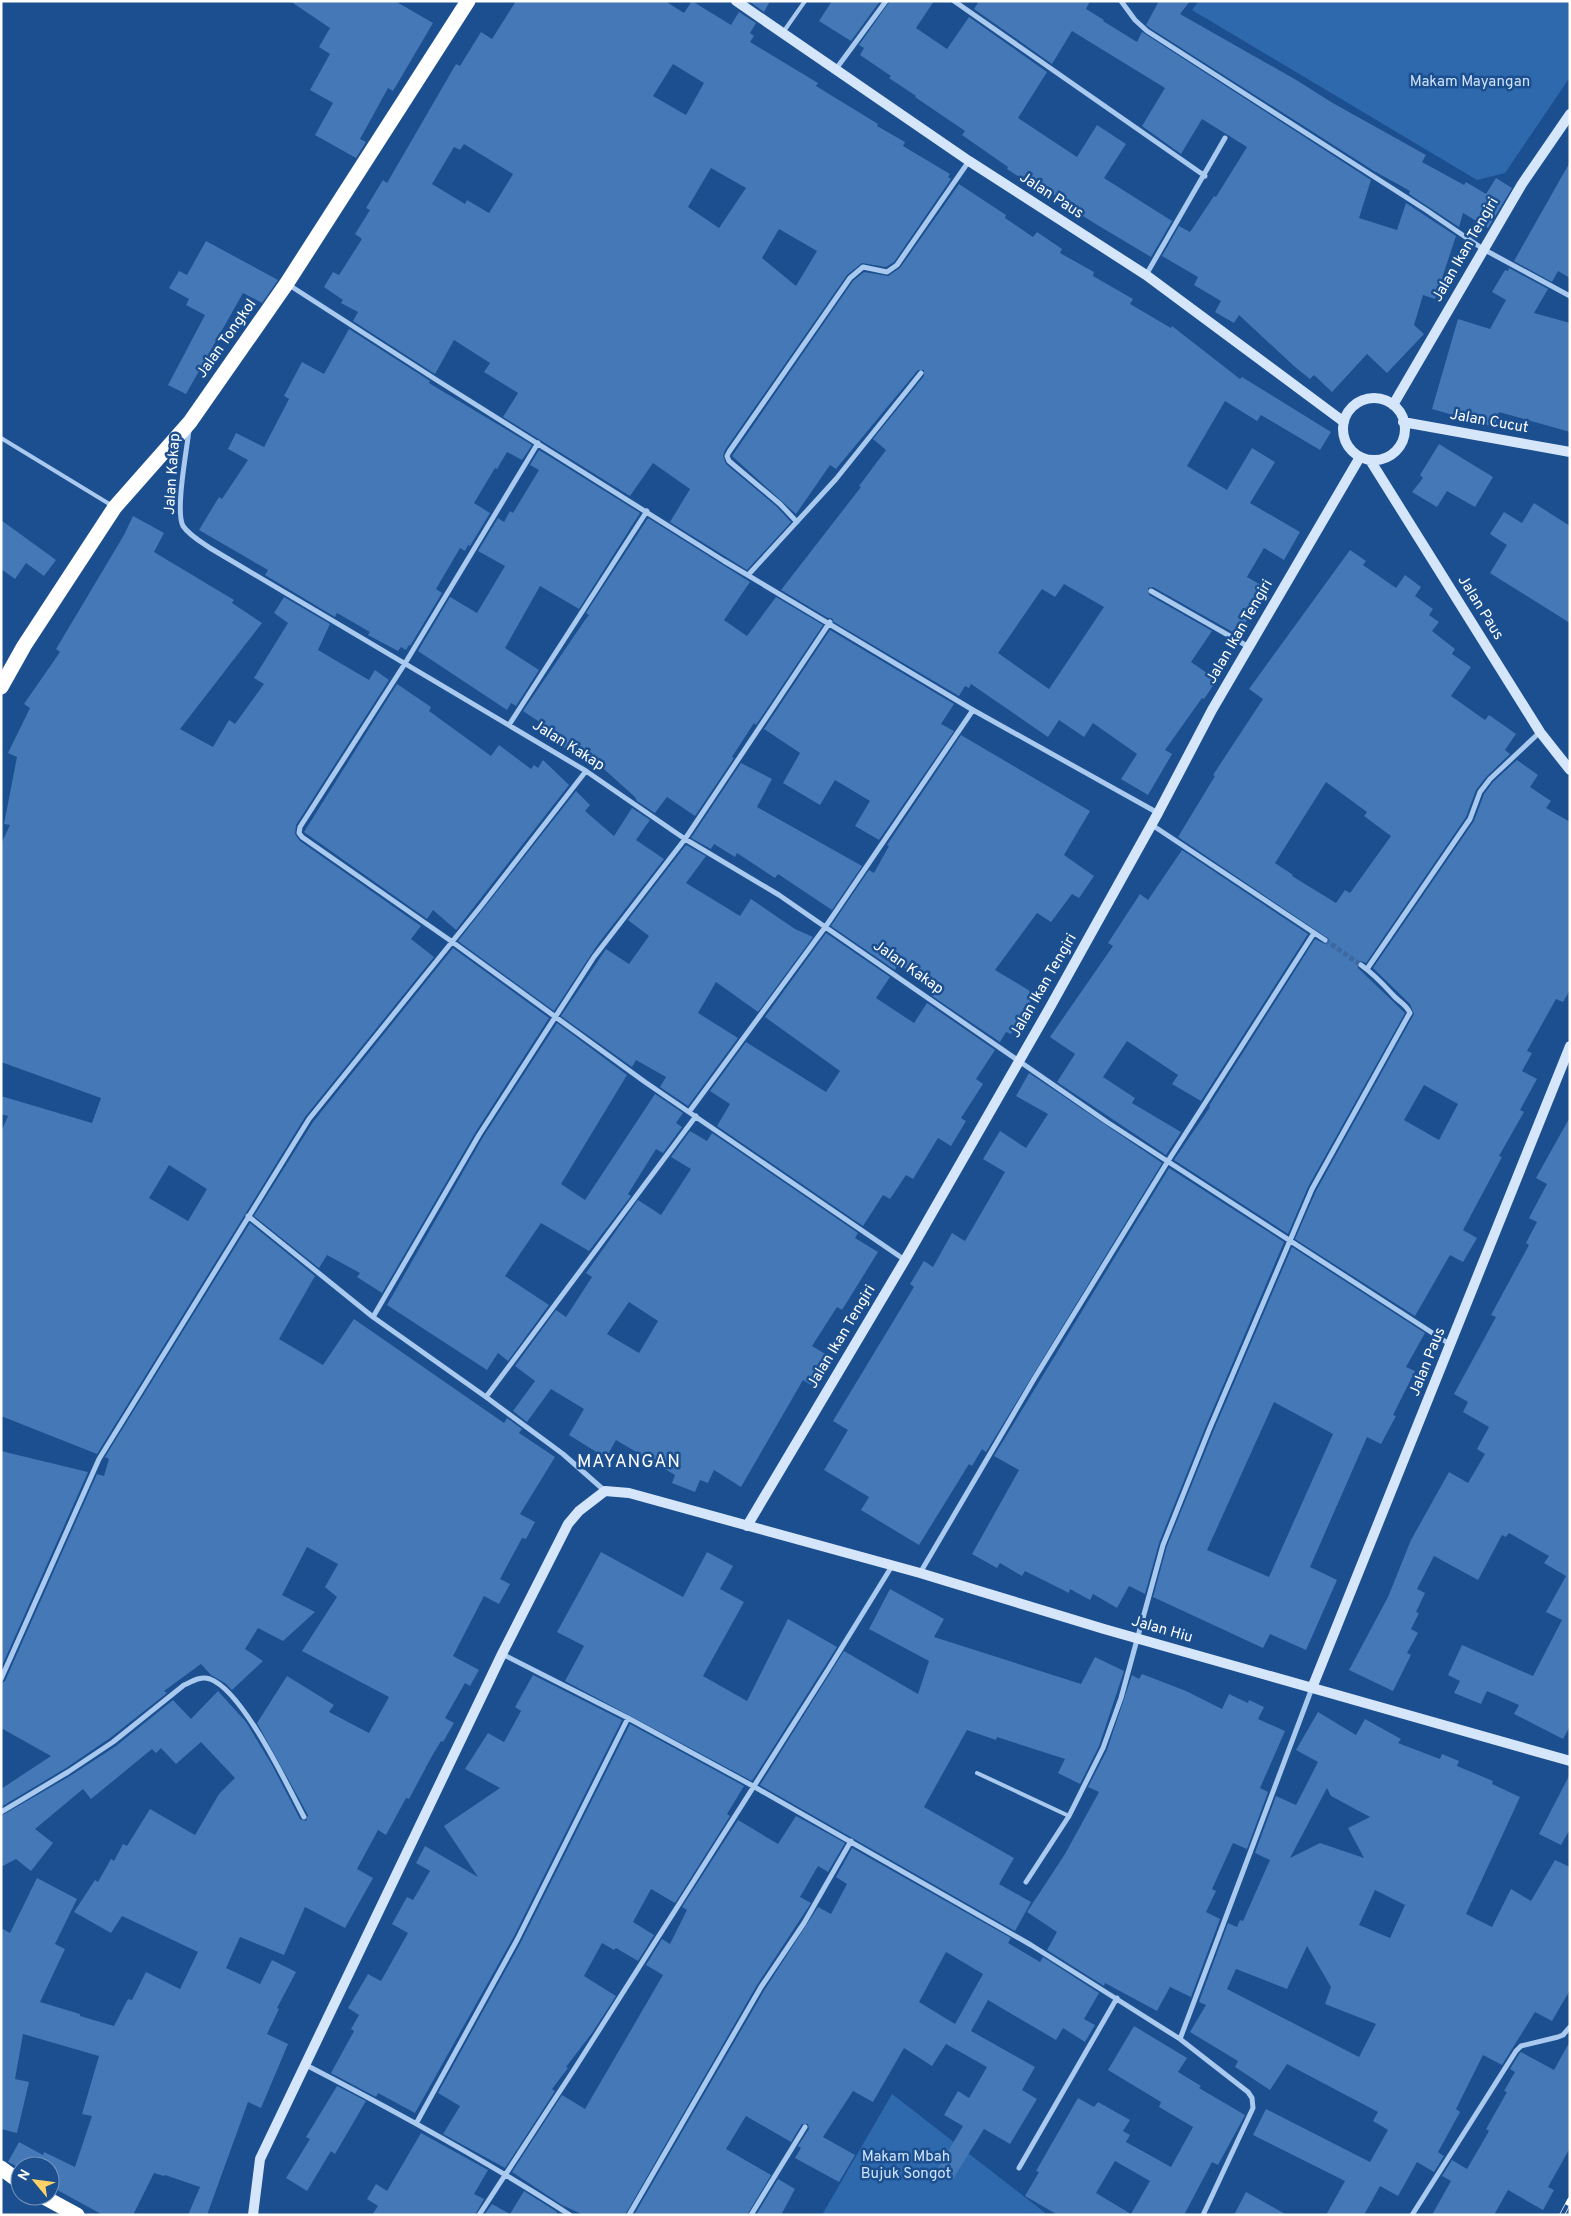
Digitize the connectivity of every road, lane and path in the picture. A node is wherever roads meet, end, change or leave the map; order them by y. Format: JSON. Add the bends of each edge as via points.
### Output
{"nodes":[{"id":1,"x":736,"y":1,"type":"edge"},
{"id":2,"x":805,"y":1,"type":"edge"},
{"id":3,"x":886,"y":1,"type":"edge"},
{"id":4,"x":954,"y":1,"type":"edge"},
{"id":5,"x":1121,"y":1,"type":"edge"},
{"id":6,"x":464,"y":3,"type":"edge"},
{"id":7,"x":782,"y":33,"type":"junction"},
{"id":8,"x":835,"y":70,"type":"junction"},
{"id":9,"x":1570,"y":114,"type":"edge"},
{"id":10,"x":1225,"y":138,"type":"dead end"},
{"id":11,"x":969,"y":161,"type":"junction"},
{"id":12,"x":1205,"y":176,"type":"junction"},
{"id":13,"x":1484,"y":249,"type":"junction"},
{"id":14,"x":1146,"y":275,"type":"junction"},
{"id":15,"x":287,"y":283,"type":"junction"},
{"id":16,"x":1570,"y":296,"type":"edge"},
{"id":17,"x":921,"y":374,"type":"dead end"},
{"id":18,"x":1393,"y":405,"type":"junction"},
{"id":19,"x":190,"y":422,"type":"junction"},
{"id":20,"x":1344,"y":422,"type":"junction"},
{"id":21,"x":1404,"y":422,"type":"junction"},
{"id":22,"x":1,"y":438,"type":"edge"},
{"id":23,"x":538,"y":443,"type":"junction"},
{"id":24,"x":1570,"y":452,"type":"edge"},
{"id":25,"x":1365,"y":459,"type":"junction"},
{"id":26,"x":115,"y":507,"type":"junction"},
{"id":27,"x":647,"y":511,"type":"junction"},
{"id":28,"x":797,"y":522,"type":"junction"},
{"id":29,"x":749,"y":574,"type":"junction"},
{"id":30,"x":1151,"y":591,"type":"dead end"},
{"id":31,"x":830,"y":622,"type":"junction"},
{"id":32,"x":1248,"y":647,"type":"junction"},
{"id":33,"x":404,"y":665,"type":"junction"},
{"id":34,"x":1,"y":687,"type":"edge"},
{"id":35,"x":974,"y":710,"type":"junction"},
{"id":36,"x":509,"y":725,"type":"junction"},
{"id":37,"x":1540,"y":732,"type":"junction"},
{"id":38,"x":1570,"y":770,"type":"edge"},
{"id":39,"x":586,"y":771,"type":"junction"},
{"id":40,"x":1158,"y":813,"type":"junction"},
{"id":41,"x":1152,"y":825,"type":"junction"},
{"id":42,"x":685,"y":839,"type":"junction"},
{"id":43,"x":826,"y":926,"type":"junction"},
{"id":44,"x":1314,"y":933,"type":"junction"},
{"id":45,"x":1325,"y":940,"type":"tunnel mouth"},
{"id":46,"x":451,"y":941,"type":"junction"},
{"id":47,"x":1361,"y":965,"type":"tunnel mouth"},
{"id":48,"x":1367,"y":969,"type":"junction"},
{"id":49,"x":556,"y":1019,"type":"junction"},
{"id":50,"x":1570,"y":1046,"type":"edge"},
{"id":51,"x":1019,"y":1060,"type":"junction"},
{"id":52,"x":689,"y":1112,"type":"junction"},
{"id":53,"x":696,"y":1116,"type":"junction"},
{"id":54,"x":1168,"y":1161,"type":"junction"},
{"id":55,"x":248,"y":1216,"type":"junction"},
{"id":56,"x":1289,"y":1241,"type":"junction"},
{"id":57,"x":905,"y":1260,"type":"junction"},
{"id":58,"x":372,"y":1317,"type":"junction"},
{"id":59,"x":1451,"y":1345,"type":"junction"},
{"id":60,"x":486,"y":1396,"type":"junction"},
{"id":61,"x":605,"y":1491,"type":"junction"},
{"id":62,"x":747,"y":1526,"type":"junction"},
{"id":63,"x":892,"y":1565,"type":"junction"},
{"id":64,"x":920,"y":1573,"type":"junction"},
{"id":65,"x":1138,"y":1638,"type":"junction"},
{"id":66,"x":502,"y":1654,"type":"junction"},
{"id":67,"x":1,"y":1679,"type":"edge"},
{"id":68,"x":1312,"y":1688,"type":"junction"},
{"id":69,"x":628,"y":1718,"type":"junction"},
{"id":70,"x":1570,"y":1761,"type":"edge"},
{"id":71,"x":977,"y":1773,"type":"dead end"},
{"id":72,"x":753,"y":1786,"type":"junction"},
{"id":73,"x":1,"y":1812,"type":"edge"},
{"id":74,"x":1069,"y":1816,"type":"junction"},
{"id":75,"x":304,"y":1817,"type":"dead end"},
{"id":76,"x":851,"y":1841,"type":"junction"},
{"id":77,"x":1026,"y":1882,"type":"dead end"},
{"id":78,"x":1117,"y":1998,"type":"junction"},
{"id":79,"x":1570,"y":2027,"type":"edge"},
{"id":80,"x":1180,"y":2039,"type":"junction"},
{"id":81,"x":306,"y":2065,"type":"junction"},
{"id":82,"x":417,"y":2122,"type":"junction"},
{"id":83,"x":805,"y":2128,"type":"dead end"},
{"id":84,"x":1019,"y":2168,"type":"dead end"},
{"id":85,"x":505,"y":2173,"type":"junction"},
{"id":86,"x":60,"y":2206,"type":"edge"},
{"id":87,"x":76,"y":2215,"type":"edge"},
{"id":88,"x":253,"y":2215,"type":"edge"},
{"id":89,"x":479,"y":2215,"type":"edge"},
{"id":90,"x":570,"y":2215,"type":"edge"},
{"id":91,"x":629,"y":2215,"type":"edge"},
{"id":92,"x":751,"y":2215,"type":"edge"},
{"id":93,"x":1203,"y":2215,"type":"edge"},
{"id":94,"x":1412,"y":2215,"type":"edge"}],
"edges":[{"from":1,"to":7,"type":"main road","name":"Jalan Paus"},
{"from":2,"to":7,"type":"lane"},
{"from":3,"to":8,"type":"street"},
{"from":4,"to":12,"type":"street"},
{"from":5,"to":13,"type":"street","via":[[1146,30]]},
{"from":6,"to":15,"type":"highway","name":"Jalan Tongkol"},
{"from":7,"to":8,"type":"main road","name":"Jalan Paus"},
{"from":8,"to":11,"type":"main road","name":"Jalan Paus"},
{"from":9,"to":13,"type":"main road","name":"Jalan Ikan Tengiri","via":[[1522,184]]},
{"from":10,"to":12,"type":"street"},
{"from":11,"to":14,"type":"main road","name":"Jalan Paus"},
{"from":11,"to":28,"type":"street","via":[[897,265],[887,272],[863,267],[850,278],[727,456]]},
{"from":12,"to":14,"type":"street"},
{"from":13,"to":16,"type":"street"},
{"from":13,"to":18,"type":"main road","name":"Jalan Ikan Tengiri"},
{"from":14,"to":20,"type":"main road","name":"Jalan Paus"},
{"from":15,"to":19,"type":"highway","name":"Jalan Tongkol"},
{"from":15,"to":23,"type":"street"},
{"from":17,"to":28,"type":"street","via":[[836,480]]},
{"from":18,"to":20,"type":"main road","via":[[1384,400],[1364,400],[1351,409]]},
{"from":18,"to":21,"type":"main road"},
{"from":19,"to":26,"type":"highway","name":"Jalan Tongkol"},
{"from":19,"to":33,"type":"street","name":"Jalan Kakap","via":[[181,520],[187,531]]},
{"from":20,"to":25,"type":"main road","via":[[1346,443]]},
{"from":21,"to":24,"type":"main road","name":"Jalan Cucut"},
{"from":21,"to":25,"type":"main road","via":[[1402,441],[1396,450],[1380,460]]},
{"from":22,"to":26,"type":"lane"},
{"from":23,"to":27,"type":"street"},
{"from":23,"to":33,"type":"street"},
{"from":25,"to":32,"type":"main road","name":"Jalan Ikan Tengiri"},
{"from":25,"to":37,"type":"main road","name":"Jalan Paus"},
{"from":26,"to":34,"type":"highway","name":"Jalan Tongkol","via":[[24,646]]},
{"from":27,"to":29,"type":"street"},
{"from":27,"to":36,"type":"street"},
{"from":28,"to":29,"type":"street"},
{"from":29,"to":31,"type":"street"},
{"from":30,"to":32,"type":"street"},
{"from":31,"to":35,"type":"street"},
{"from":31,"to":42,"type":"street"},
{"from":32,"to":40,"type":"main road","name":"Jalan Ikan Tengiri"},
{"from":33,"to":36,"type":"street","name":"Jalan Kakap"},
{"from":33,"to":46,"type":"street","via":[[299,833]]},
{"from":35,"to":40,"type":"street"},
{"from":35,"to":43,"type":"street"},
{"from":36,"to":39,"type":"street","name":"Jalan Kakap"},
{"from":37,"to":38,"type":"main road","name":"Jalan Paus"},
{"from":37,"to":48,"type":"street","via":[[1508,760],[1480,792],[1470,819]]},
{"from":39,"to":42,"type":"street","name":"Jalan Kakap"},
{"from":39,"to":46,"type":"street"},
{"from":40,"to":41,"type":"main road","name":"Jalan Ikan Tengiri"},
{"from":41,"to":44,"type":"street"},
{"from":41,"to":51,"type":"main road","name":"Jalan Ikan Tengiri"},
{"from":42,"to":43,"type":"street","name":"Jalan Kakap"},
{"from":42,"to":49,"type":"street","via":[[594,957]]},
{"from":43,"to":51,"type":"street","name":"Jalan Kakap"},
{"from":43,"to":52,"type":"street"},
{"from":44,"to":45,"type":"street"},
{"from":44,"to":54,"type":"street"},
{"from":46,"to":49,"type":"street"},
{"from":46,"to":55,"type":"street","via":[[309,1119]]},
{"from":47,"to":48,"type":"street"},
{"from":48,"to":56,"type":"street","via":[[1410,1012],[1312,1189]]},
{"from":49,"to":52,"type":"street"},
{"from":49,"to":58,"type":"street","via":[[479,1135]]},
{"from":50,"to":59,"type":"main road","name":"Jalan Paus"},
{"from":51,"to":54,"type":"street","name":"Jalan Kakap"},
{"from":51,"to":57,"type":"main road","name":"Jalan Ikan Tengiri"},
{"from":52,"to":53,"type":"street"},
{"from":53,"to":57,"type":"street"},
{"from":53,"to":60,"type":"street"},
{"from":54,"to":56,"type":"street","name":"Jalan Kakap"},
{"from":54,"to":64,"type":"street"},
{"from":55,"to":58,"type":"street"},
{"from":55,"to":67,"type":"street","via":[[99,1459]]},
{"from":56,"to":59,"type":"street","name":"Jalan Kakap"},
{"from":56,"to":65,"type":"street","via":[[1163,1545]]},
{"from":57,"to":62,"type":"main road","name":"Jalan Ikan Tengiri"},
{"from":58,"to":60,"type":"street"},
{"from":59,"to":68,"type":"main road","name":"Jalan Paus"},
{"from":60,"to":61,"type":"street","via":[[563,1454]]},
{"from":61,"to":62,"type":"main road","name":"Jalan Hiu","via":[[629,1493]]},
{"from":61,"to":66,"type":"main road","via":[[568,1524]]},
{"from":62,"to":63,"type":"main road","name":"Jalan Hiu"},
{"from":63,"to":64,"type":"main road","name":"Jalan Hiu"},
{"from":63,"to":72,"type":"street"},
{"from":64,"to":65,"type":"main road","name":"Jalan Hiu"},
{"from":65,"to":68,"type":"main road","name":"Jalan Hiu"},
{"from":65,"to":74,"type":"street","via":[[1122,1698],[1103,1748]]},
{"from":66,"to":69,"type":"street"},
{"from":66,"to":81,"type":"main road"},
{"from":68,"to":70,"type":"main road","name":"Jalan Hiu"},
{"from":68,"to":80,"type":"street"},
{"from":69,"to":72,"type":"street"},
{"from":69,"to":82,"type":"street","via":[[517,1940]]},
{"from":71,"to":74,"type":"lane"},
{"from":72,"to":76,"type":"street"},
{"from":72,"to":85,"type":"street"},
{"from":73,"to":75,"type":"street","via":[[113,1742],[197,1678],[210,1680],[220,1687],[253,1722]]},
{"from":74,"to":77,"type":"street"},
{"from":76,"to":78,"type":"street"},
{"from":76,"to":91,"type":"street","via":[[804,1923],[761,1987]]},
{"from":78,"to":80,"type":"street"},
{"from":78,"to":84,"type":"street"},
{"from":79,"to":94,"type":"street","via":[[1563,2035],[1522,2046],[1516,2051]]},
{"from":80,"to":93,"type":"street","via":[[1252,2098],[1249,2119]]},
{"from":81,"to":82,"type":"street"},
{"from":81,"to":88,"type":"main road","via":[[260,2159]]},
{"from":82,"to":85,"type":"street"},
{"from":83,"to":92,"type":"street"},
{"from":85,"to":89,"type":"street"},
{"from":85,"to":90,"type":"street"},
{"from":86,"to":87,"type":"highway"}]}
